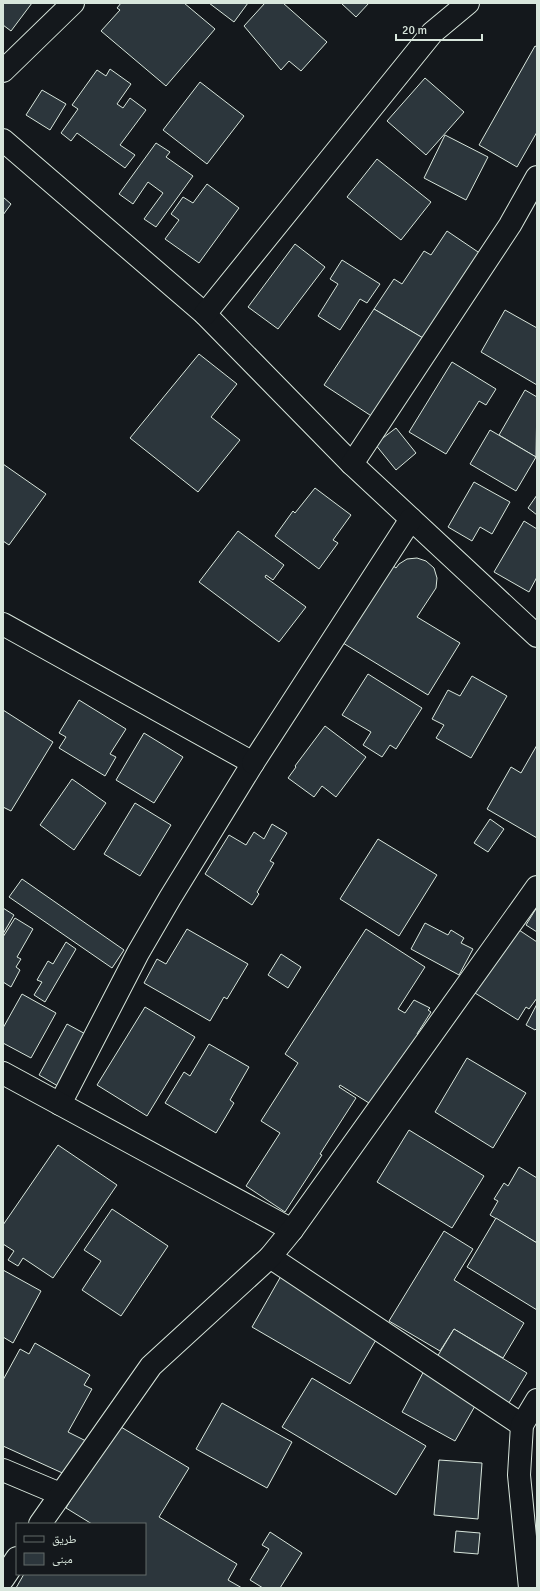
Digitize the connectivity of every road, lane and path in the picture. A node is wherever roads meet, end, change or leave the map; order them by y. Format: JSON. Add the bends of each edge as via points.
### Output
{"nodes":[{"id":1,"x":73,"y":3,"type":"edge"},
{"id":2,"x":468,"y":3,"type":"edge"},
{"id":3,"x":3,"y":71,"type":"edge"},
{"id":4,"x":3,"y":140,"type":"edge"},
{"id":5,"x":537,"y":177,"type":"edge"},
{"id":6,"x":205,"y":314,"type":"junction"},
{"id":7,"x":352,"y":464,"type":"junction"},
{"id":8,"x":411,"y":519,"type":"junction"},
{"id":9,"x":3,"y":624,"type":"edge"},
{"id":10,"x":537,"y":636,"type":"edge"},
{"id":11,"x":253,"y":763,"type":"junction"},
{"id":12,"x":537,"y":887,"type":"edge"},
{"id":13,"x":3,"y":1073,"type":"edge"},
{"id":14,"x":60,"y":1104,"type":"junction"},
{"id":15,"x":292,"y":1230,"type":"junction"},
{"id":16,"x":270,"y":1257,"type":"junction"},
{"id":17,"x":537,"y":1400,"type":"edge"},
{"id":18,"x":522,"y":1424,"type":"junction"},
{"id":19,"x":3,"y":1470,"type":"edge"},
{"id":20,"x":60,"y":1494,"type":"junction"},
{"id":21,"x":41,"y":1523,"type":"edge"},
{"id":22,"x":16,"y":1560,"type":"edge"},
{"id":23,"x":3,"y":1579,"type":"edge"},
{"id":24,"x":530,"y":1588,"type":"edge"}],
"edges":[{"from":1,"to":3,"type":"street"},
{"from":2,"to":6,"type":"street","via":[[432,33]]},
{"from":4,"to":6,"type":"street"},
{"from":5,"to":7,"type":"street","via":[[510,225]]},
{"from":6,"to":7,"type":"street"},
{"from":7,"to":8,"type":"street"},
{"from":8,"to":10,"type":"street"},
{"from":8,"to":11,"type":"street"},
{"from":9,"to":11,"type":"street"},
{"from":11,"to":14,"type":"street","via":[[138,953]]},
{"from":12,"to":15,"type":"street"},
{"from":13,"to":14,"type":"street"},
{"from":14,"to":15,"type":"street"},
{"from":15,"to":16,"type":"street"},
{"from":16,"to":18,"type":"street"},
{"from":16,"to":20,"type":"street","via":[[151,1366]]},
{"from":17,"to":18,"type":"street"},
{"from":18,"to":24,"type":"street","via":[[519,1475]]},
{"from":19,"to":20,"type":"street"},
{"from":20,"to":21,"type":"street"},
{"from":22,"to":23,"type":"street"}]}
